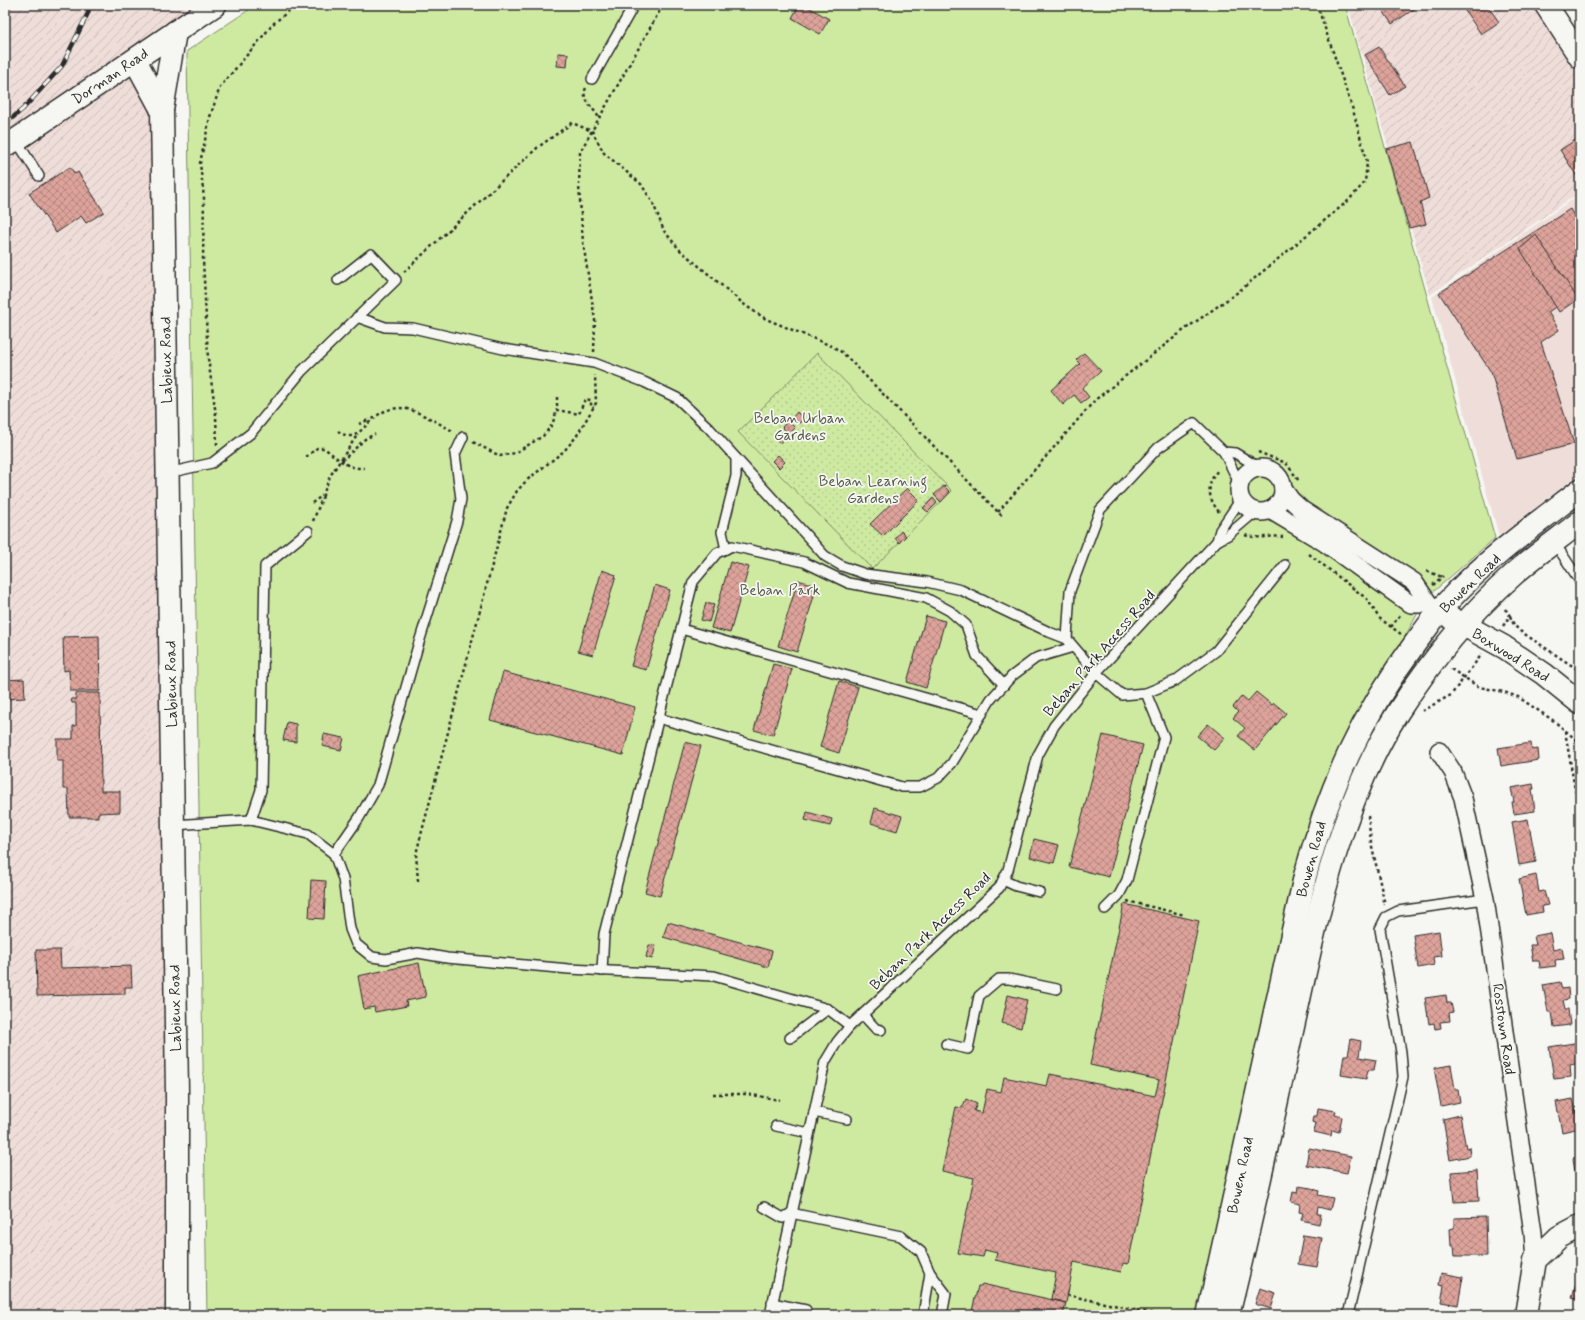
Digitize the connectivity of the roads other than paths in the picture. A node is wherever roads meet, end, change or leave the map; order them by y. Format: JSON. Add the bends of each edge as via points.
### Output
{"nodes":[{"id":1,"x":215,"y":5,"type":"edge"},
{"id":2,"x":634,"y":5,"type":"edge"},
{"id":3,"x":1546,"y":5,"type":"edge"},
{"id":4,"x":175,"y":32,"type":"junction"},
{"id":5,"x":1580,"y":57,"type":"edge"},
{"id":6,"x":135,"y":60,"type":"junction"},
{"id":7,"x":592,"y":79,"type":"road end"},
{"id":8,"x":162,"y":110,"type":"junction"},
{"id":9,"x":10,"y":142,"type":"edge"},
{"id":10,"x":39,"y":176,"type":"dead end"},
{"id":11,"x":338,"y":280,"type":"dead end"},
{"id":12,"x":357,"y":317,"type":"junction"},
{"id":13,"x":463,"y":437,"type":"dead end"},
{"id":14,"x":1224,"y":452,"type":"junction"},
{"id":15,"x":736,"y":458,"type":"junction"},
{"id":16,"x":1260,"y":468,"type":"junction"},
{"id":17,"x":168,"y":473,"type":"junction"},
{"id":18,"x":1283,"y":489,"type":"junction"},
{"id":19,"x":1580,"y":490,"type":"edge"},
{"id":20,"x":1240,"y":492,"type":"junction"},
{"id":21,"x":1263,"y":511,"type":"junction"},
{"id":22,"x":1580,"y":522,"type":"edge"},
{"id":23,"x":308,"y":531,"type":"road end"},
{"id":24,"x":1217,"y":541,"type":"junction"},
{"id":25,"x":1554,"y":542,"type":"junction"},
{"id":26,"x":726,"y":549,"type":"junction"},
{"id":27,"x":1285,"y":565,"type":"dead end"},
{"id":28,"x":1580,"y":581,"type":"edge"},
{"id":29,"x":1434,"y":608,"type":"junction"},
{"id":30,"x":1463,"y":625,"type":"junction"},
{"id":31,"x":681,"y":629,"type":"junction"},
{"id":32,"x":1067,"y":639,"type":"junction"},
{"id":33,"x":1073,"y":647,"type":"junction"},
{"id":34,"x":1096,"y":674,"type":"junction"},
{"id":35,"x":1004,"y":685,"type":"junction"},
{"id":36,"x":1146,"y":693,"type":"junction"},
{"id":37,"x":1580,"y":703,"type":"edge"},
{"id":38,"x":982,"y":714,"type":"junction"},
{"id":39,"x":658,"y":718,"type":"junction"},
{"id":40,"x":1439,"y":751,"type":"dead end"},
{"id":41,"x":251,"y":820,"type":"junction"},
{"id":42,"x":173,"y":825,"type":"junction"},
{"id":43,"x":334,"y":854,"type":"junction"},
{"id":44,"x":1003,"y":880,"type":"junction"},
{"id":45,"x":1039,"y":892,"type":"dead end"},
{"id":46,"x":1485,"y":899,"type":"junction"},
{"id":47,"x":1104,"y":909,"type":"dead end"},
{"id":48,"x":602,"y":971,"type":"junction"},
{"id":49,"x":1057,"y":989,"type":"dead end"},
{"id":50,"x":828,"y":1009,"type":"junction"},
{"id":51,"x":863,"y":1015,"type":"junction"},
{"id":52,"x":850,"y":1026,"type":"junction"},
{"id":53,"x":881,"y":1030,"type":"dead end"},
{"id":54,"x":790,"y":1038,"type":"dead end"},
{"id":55,"x":946,"y":1044,"type":"dead end"},
{"id":56,"x":814,"y":1112,"type":"junction"},
{"id":57,"x":847,"y":1119,"type":"dead end"},
{"id":58,"x":776,"y":1126,"type":"dead end"},
{"id":59,"x":809,"y":1133,"type":"junction"},
{"id":60,"x":764,"y":1207,"type":"dead end"},
{"id":61,"x":791,"y":1213,"type":"junction"},
{"id":62,"x":1580,"y":1226,"type":"edge"},
{"id":63,"x":1535,"y":1260,"type":"junction"},
{"id":64,"x":930,"y":1273,"type":"junction"},
{"id":65,"x":772,"y":1303,"type":"junction"},
{"id":66,"x":806,"y":1310,"type":"dead end"},
{"id":67,"x":177,"y":1315,"type":"edge"},
{"id":68,"x":770,"y":1315,"type":"edge"},
{"id":69,"x":923,"y":1315,"type":"edge"},
{"id":70,"x":942,"y":1315,"type":"edge"},
{"id":71,"x":1208,"y":1315,"type":"edge"},
{"id":72,"x":1228,"y":1315,"type":"edge"},
{"id":73,"x":1348,"y":1315,"type":"edge"},
{"id":74,"x":1526,"y":1315,"type":"edge"}],
"edges":[{"from":1,"to":4,"type":"street","name":"Dorman Road"},
{"from":2,"to":7,"type":"lane"},
{"from":3,"to":5,"type":"street"},
{"from":4,"to":6,"type":"street","name":"Dorman Road"},
{"from":4,"to":8,"type":"street"},
{"from":6,"to":8,"type":"street","name":"Labieux Road"},
{"from":6,"to":9,"type":"street","name":"Dorman Road"},
{"from":8,"to":17,"type":"street","name":"Labieux Road"},
{"from":9,"to":10,"type":"lane"},
{"from":11,"to":12,"type":"lane","via":[[371,254],[396,280]]},
{"from":12,"to":15,"type":"lane","via":[[385,327],[413,328],[503,349],[594,363],[644,382],[676,398],[709,428]]},
{"from":12,"to":17,"type":"lane","via":[[302,371],[251,433],[212,463]]},
{"from":13,"to":43,"type":"lane","via":[[456,454],[461,500],[457,521],[378,785]]},
{"from":14,"to":16,"type":"lane","via":[[1235,453]]},
{"from":14,"to":20,"type":"lane"},
{"from":14,"to":32,"type":"lane","via":[[1194,423],[1158,448],[1100,510],[1070,591]]},
{"from":15,"to":26,"type":"lane","via":[[736,476],[722,532]]},
{"from":15,"to":32,"type":"lane","via":[[825,556],[842,566],[865,574],[927,582],[961,590]]},
{"from":16,"to":18,"type":"street","via":[[1280,478]]},
{"from":16,"to":20,"type":"street","via":[[1247,474]]},
{"from":17,"to":42,"type":"street","name":"Labieux Road"},
{"from":18,"to":21,"type":"street","via":[[1281,500]]},
{"from":18,"to":29,"type":"street","via":[[1302,510],[1414,582]]},
{"from":19,"to":29,"type":"street","name":"Bowen Road","via":[[1481,569],[1450,599]]},
{"from":20,"to":21,"type":"street","via":[[1245,504]]},
{"from":20,"to":24,"type":"lane","name":"Beban Park Access Road"},
{"from":21,"to":24,"type":"lane","name":"Beban Park Access Road"},
{"from":21,"to":29,"type":"street","via":[[1325,543],[1411,604]]},
{"from":22,"to":25,"type":"street","name":"Bowen Road"},
{"from":23,"to":41,"type":"lane","via":[[265,566],[261,790]]},
{"from":24,"to":34,"type":"lane","name":"Beban Park Access Road"},
{"from":25,"to":28,"type":"lane"},
{"from":25,"to":30,"type":"street","name":"Bowen Road","via":[[1513,574]]},
{"from":26,"to":31,"type":"lane","via":[[717,553],[705,565],[693,582]]},
{"from":26,"to":35,"type":"lane","via":[[732,546],[804,562],[848,583],[926,598],[950,611],[966,626],[977,656]]},
{"from":27,"to":36,"type":"lane","via":[[1216,651],[1175,681]]},
{"from":29,"to":30,"type":"street","name":"Boxwood Road"},
{"from":29,"to":71,"type":"street","name":"Bowen Road","via":[[1376,700],[1353,743],[1333,787],[1317,832],[1305,876]]},
{"from":30,"to":37,"type":"street","name":"Boxwood Road","via":[[1504,647]]},
{"from":30,"to":72,"type":"street","name":"Bowen Road","via":[[1423,675],[1388,728],[1356,795],[1339,839],[1318,913]]},
{"from":31,"to":38,"type":"lane"},
{"from":31,"to":39,"type":"lane"},
{"from":32,"to":33,"type":"lane"},
{"from":33,"to":34,"type":"lane"},
{"from":33,"to":35,"type":"lane","via":[[1036,658]]},
{"from":34,"to":36,"type":"lane","via":[[1122,695]]},
{"from":34,"to":44,"type":"lane","name":"Beban Park Access Road","via":[[1054,726],[1038,755],[1008,870]]},
{"from":35,"to":38,"type":"lane"},
{"from":36,"to":47,"type":"lane","via":[[1164,737],[1127,880],[1119,895]]},
{"from":38,"to":39,"type":"lane","via":[[952,763],[938,778],[920,787],[902,787]]},
{"from":39,"to":48,"type":"lane","via":[[604,934]]},
{"from":40,"to":46,"type":"street","name":"Rosstown Road","via":[[1453,772],[1463,798]]},
{"from":41,"to":42,"type":"lane"},
{"from":41,"to":43,"type":"lane","via":[[308,834]]},
{"from":42,"to":67,"type":"street","name":"Labieux Road"},
{"from":43,"to":48,"type":"lane","via":[[343,879],[350,929],[356,944],[372,957],[386,959],[418,953],[447,958]]},
{"from":44,"to":45,"type":"lane"},
{"from":44,"to":51,"type":"lane","name":"Beban Park Access Road","via":[[999,888]]},
{"from":46,"to":63,"type":"street","name":"Rosstown Road","via":[[1534,1233]]},
{"from":46,"to":73,"type":"lane","via":[[1398,910],[1386,917],[1380,929],[1403,1077]]},
{"from":48,"to":50,"type":"lane","via":[[714,976]]},
{"from":49,"to":55,"type":"lane","via":[[999,979],[979,996],[968,1049]]},
{"from":50,"to":52,"type":"lane"},
{"from":50,"to":54,"type":"lane"},
{"from":51,"to":52,"type":"lane","name":"Beban Park Access Road"},
{"from":51,"to":53,"type":"lane","via":[[876,1029]]},
{"from":52,"to":56,"type":"lane","name":"Beban Park Access Road","via":[[825,1062]]},
{"from":56,"to":57,"type":"lane"},
{"from":56,"to":59,"type":"lane","name":"Beban Park Access Road"},
{"from":58,"to":59,"type":"lane"},
{"from":59,"to":61,"type":"lane","name":"Beban Park Access Road"},
{"from":60,"to":61,"type":"lane","via":[[783,1218]]},
{"from":61,"to":64,"type":"lane","via":[[901,1236],[921,1252]]},
{"from":61,"to":65,"type":"lane","name":"Beban Park Access Road"},
{"from":62,"to":63,"type":"street","via":[[1559,1236]]},
{"from":63,"to":74,"type":"street","name":"Rosstown Road"},
{"from":64,"to":69,"type":"lane"},
{"from":64,"to":70,"type":"lane","via":[[946,1294]]},
{"from":65,"to":66,"type":"lane"},
{"from":65,"to":68,"type":"lane","name":"Beban Park Access Road"}]}
